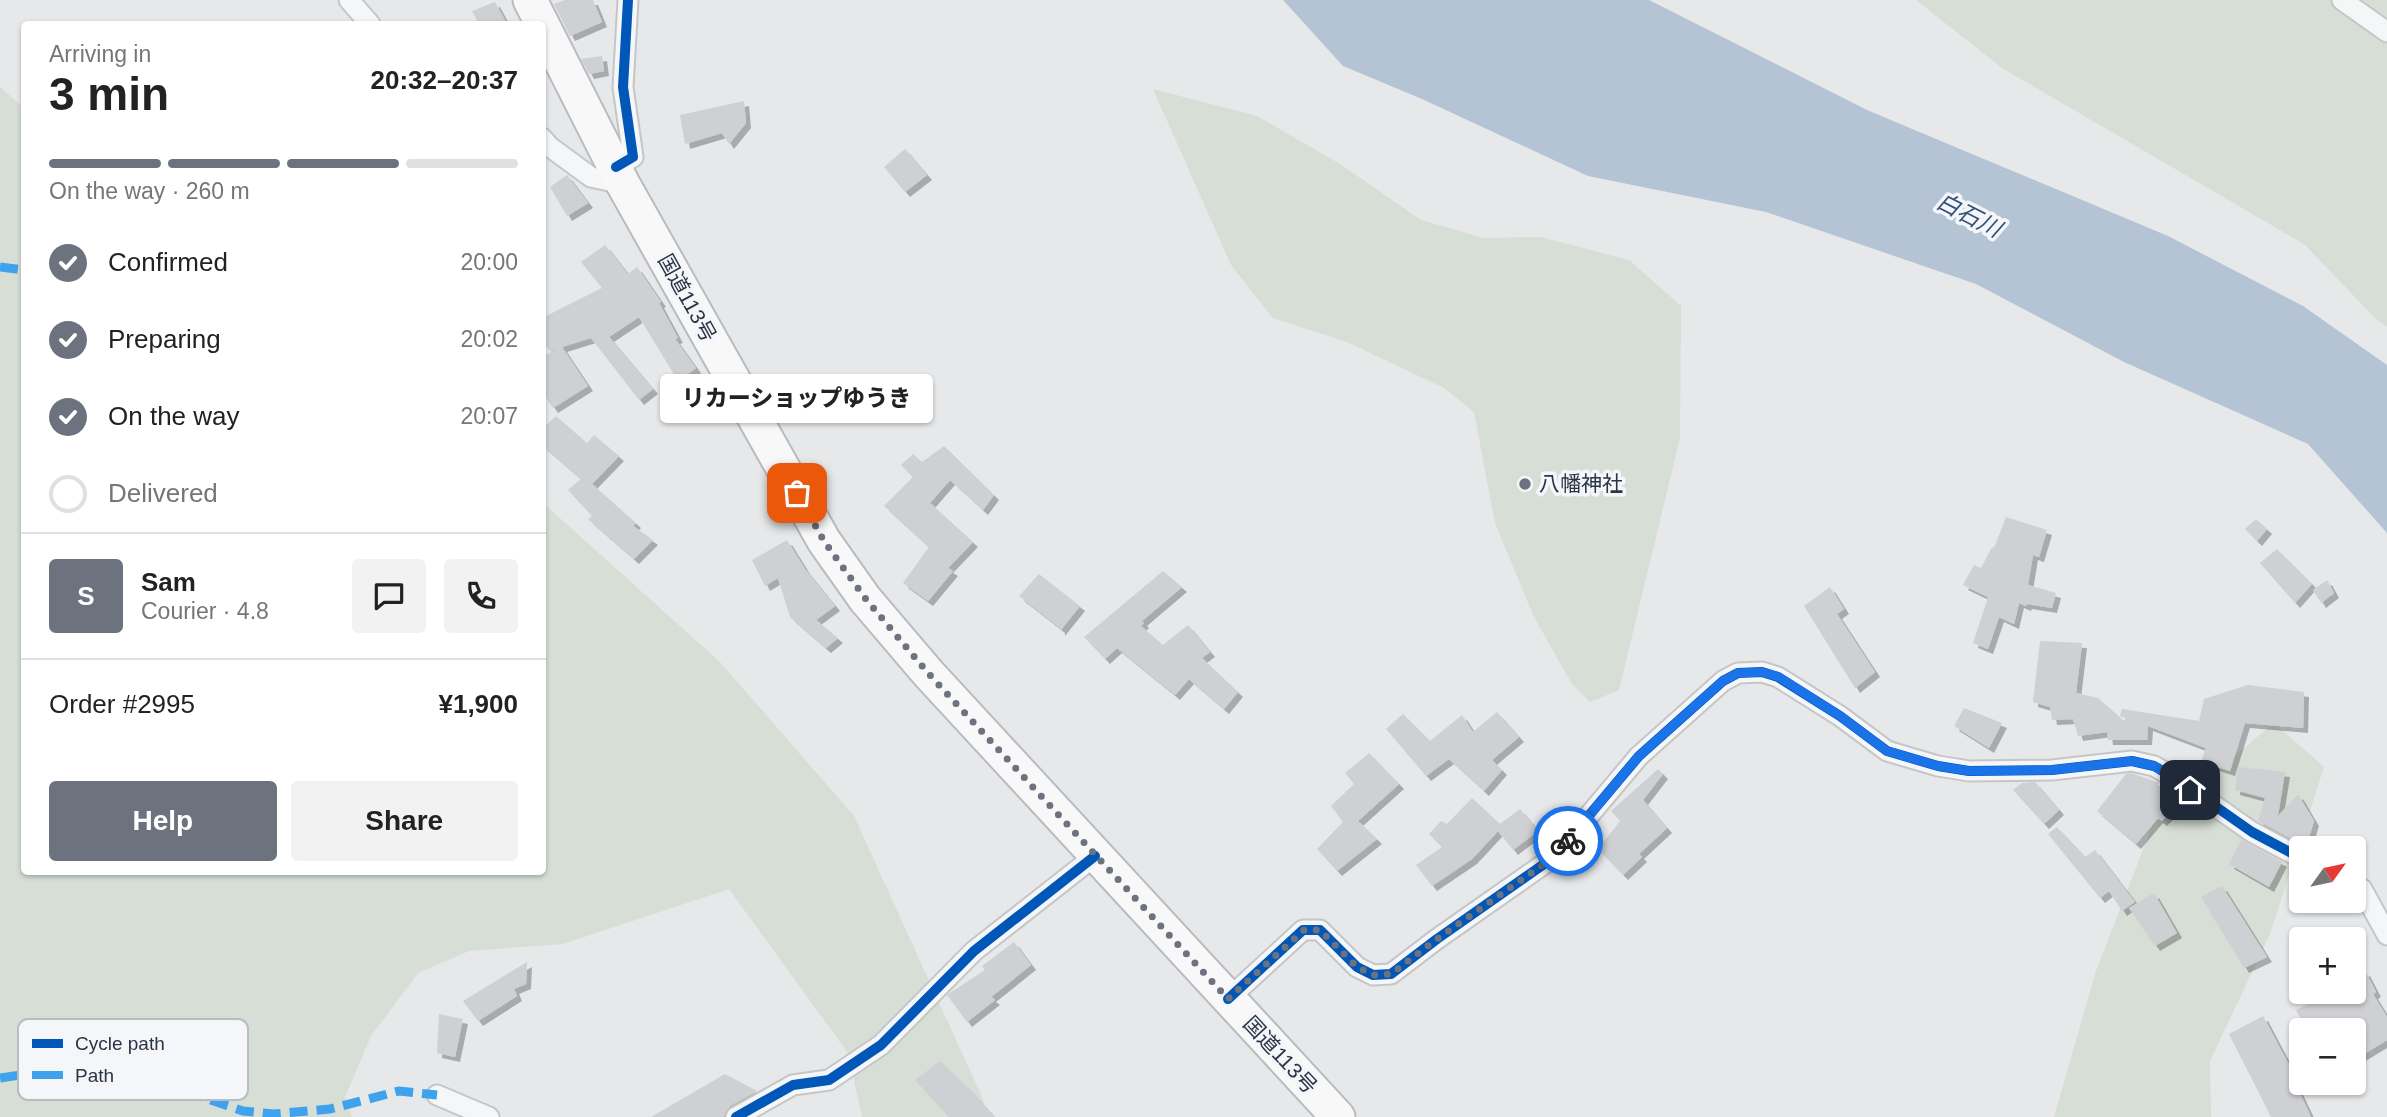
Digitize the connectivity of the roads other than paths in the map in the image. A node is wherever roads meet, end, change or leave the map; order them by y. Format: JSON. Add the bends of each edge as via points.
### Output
{"nodes":[{"id":1,"x":349,"y":0,"type":"edge"},
{"id":2,"x":530,"y":0,"type":"edge"},
{"id":3,"x":628,"y":0,"type":"edge"},
{"id":4,"x":2343,"y":0,"type":"edge"},
{"id":5,"x":367,"y":21,"type":"edge"},
{"id":6,"x":541,"y":21,"type":"edge"},
{"id":7,"x":546,"y":31,"type":"edge"},
{"id":8,"x":2387,"y":32,"type":"edge"},
{"id":9,"x":546,"y":147,"type":"edge"},
{"id":10,"x":620,"y":176,"type":"junction"},
{"id":11,"x":2289,"y":852,"type":"edge"},
{"id":12,"x":1095,"y":856,"type":"junction"},
{"id":13,"x":2366,"y":896,"type":"edge"},
{"id":14,"x":2387,"y":935,"type":"edge"},
{"id":15,"x":1228,"y":999,"type":"junction"},
{"id":16,"x":437,"y":1095,"type":"dead end"},
{"id":17,"x":489,"y":1117,"type":"edge"},
{"id":18,"x":736,"y":1117,"type":"edge"},
{"id":19,"x":1338,"y":1117,"type":"edge"}],
"edges":[{"from":1,"to":5,"type":"street"},
{"from":2,"to":6,"type":"highway","name":"国道113号"},
{"from":3,"to":10,"type":"street","via":[[623,87],[633,157]]},
{"from":4,"to":8,"type":"street"},
{"from":7,"to":10,"type":"highway","name":"国道113号"},
{"from":9,"to":10,"type":"street","via":[[591,177]]},
{"from":10,"to":12,"type":"highway","name":"国道113号","via":[[824,541],[928,673]]},
{"from":11,"to":15,"type":"street","via":[[2154,766],[2132,761],[2052,770],[1969,771],[1938,766],[1887,751],[1779,677],[1738,673],[1723,681],[1639,756],[1554,857],[1391,974],[1373,975],[1357,967],[1320,930],[1304,930]]},
{"from":12,"to":15,"type":"highway","name":"国道113号"},
{"from":12,"to":18,"type":"street","via":[[974,951],[881,1045],[829,1080],[793,1085]]},
{"from":13,"to":14,"type":"street"},
{"from":15,"to":19,"type":"highway","name":"国道113号"},
{"from":16,"to":17,"type":"street"}]}
